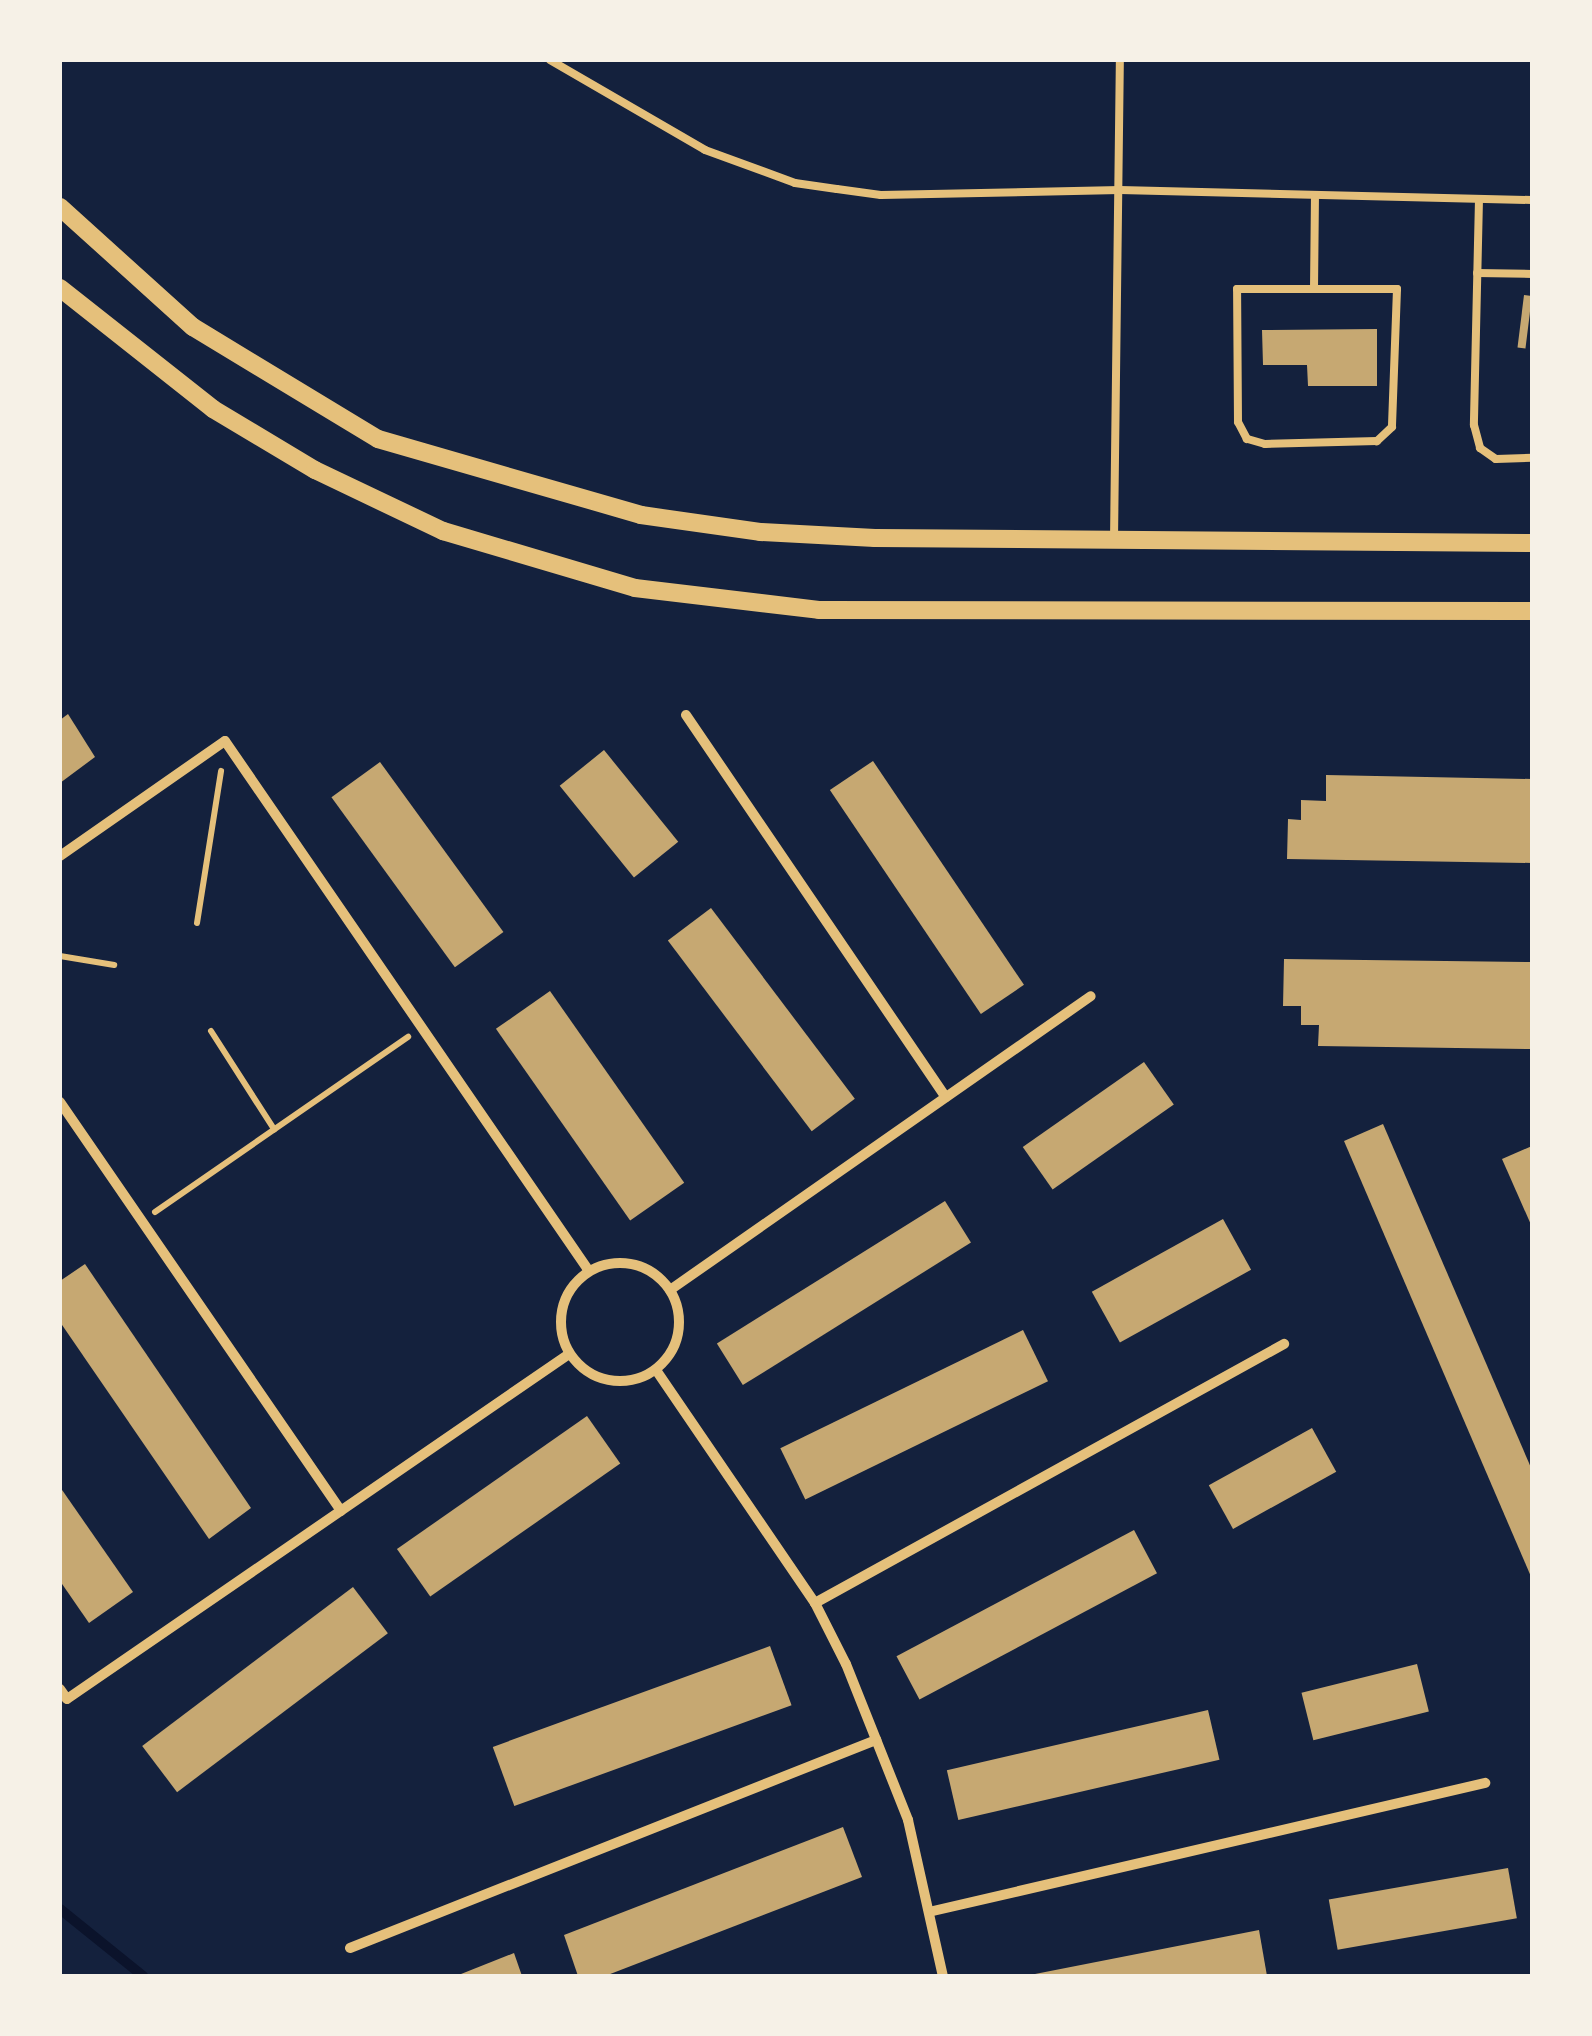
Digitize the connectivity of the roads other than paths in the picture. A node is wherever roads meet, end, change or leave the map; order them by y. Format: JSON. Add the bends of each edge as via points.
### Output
{"nodes":[{"id":1,"x":550,"y":60,"type":"edge"},
{"id":2,"x":1120,"y":60,"type":"edge"},
{"id":3,"x":1120,"y":190,"type":"junction"},
{"id":4,"x":1315,"y":195,"type":"junction"},
{"id":5,"x":1478,"y":199,"type":"junction"},
{"id":6,"x":1532,"y":200,"type":"edge"},
{"id":7,"x":60,"y":207,"type":"edge"},
{"id":8,"x":1478,"y":274,"type":"junction"},
{"id":9,"x":1532,"y":274,"type":"edge"},
{"id":10,"x":60,"y":288,"type":"edge"},
{"id":11,"x":1314,"y":289,"type":"junction"},
{"id":12,"x":1532,"y":458,"type":"edge"},
{"id":13,"x":1114,"y":540,"type":"junction"},
{"id":14,"x":1532,"y":543,"type":"edge"},
{"id":15,"x":1532,"y":610,"type":"edge"},
{"id":16,"x":686,"y":715,"type":"dead end"},
{"id":17,"x":60,"y":856,"type":"edge"},
{"id":18,"x":1091,"y":996,"type":"dead end"},
{"id":19,"x":946,"y":1097,"type":"junction"},
{"id":20,"x":60,"y":1102,"type":"edge"},
{"id":21,"x":588,"y":1271,"type":"junction"},
{"id":22,"x":670,"y":1290,"type":"junction"},
{"id":23,"x":1284,"y":1344,"type":"dead end"},
{"id":24,"x":569,"y":1354,"type":"junction"},
{"id":25,"x":656,"y":1370,"type":"junction"},
{"id":26,"x":341,"y":1511,"type":"junction"},
{"id":27,"x":815,"y":1603,"type":"junction"},
{"id":28,"x":63,"y":1694,"type":"edge"},
{"id":29,"x":876,"y":1740,"type":"junction"},
{"id":30,"x":1485,"y":1783,"type":"dead end"},
{"id":31,"x":933,"y":1912,"type":"junction"},
{"id":32,"x":350,"y":1948,"type":"dead end"},
{"id":33,"x":943,"y":1976,"type":"edge"}],
"edges":[{"from":1,"to":3,"type":"lane","via":[[705,150],[795,183],[881,196]]},
{"from":2,"to":3,"type":"lane"},
{"from":3,"to":4,"type":"lane"},
{"from":3,"to":13,"type":"lane"},
{"from":4,"to":5,"type":"lane"},
{"from":4,"to":11,"type":"lane"},
{"from":5,"to":6,"type":"lane"},
{"from":5,"to":8,"type":"lane"},
{"from":7,"to":13,"type":"street","via":[[193,327],[270,379],[378,439],[487,475],[641,515],[760,532]]},
{"from":8,"to":9,"type":"lane"},
{"from":8,"to":12,"type":"lane","via":[[1474,425],[1480,448],[1496,459]]},
{"from":10,"to":15,"type":"street","via":[[213,409],[315,470],[443,531],[635,588],[819,610]]},
{"from":11,"to":11,"type":"lane","via":[[1237,288],[1238,422],[1248,439],[1266,444],[1377,441],[1392,428],[1397,407],[1397,289]]},
{"from":13,"to":14,"type":"street"},
{"from":16,"to":19,"type":"street"},
{"from":17,"to":21,"type":"street","via":[[226,741]]},
{"from":18,"to":19,"type":"street"},
{"from":19,"to":22,"type":"street"},
{"from":20,"to":26,"type":"street"},
{"from":21,"to":22,"type":"street","via":[[624,1262],[658,1276]]},
{"from":21,"to":24,"type":"street","via":[[564,1300],[561,1336]]},
{"from":22,"to":25,"type":"street","via":[[680,1324]]},
{"from":23,"to":27,"type":"street"},
{"from":24,"to":25,"type":"street","via":[[599,1379],[619,1382]]},
{"from":24,"to":26,"type":"street"},
{"from":25,"to":27,"type":"street"},
{"from":26,"to":28,"type":"street"},
{"from":27,"to":29,"type":"street"},
{"from":29,"to":31,"type":"street","via":[[908,1820]]},
{"from":29,"to":32,"type":"street"},
{"from":30,"to":31,"type":"street"},
{"from":31,"to":33,"type":"street"}]}
